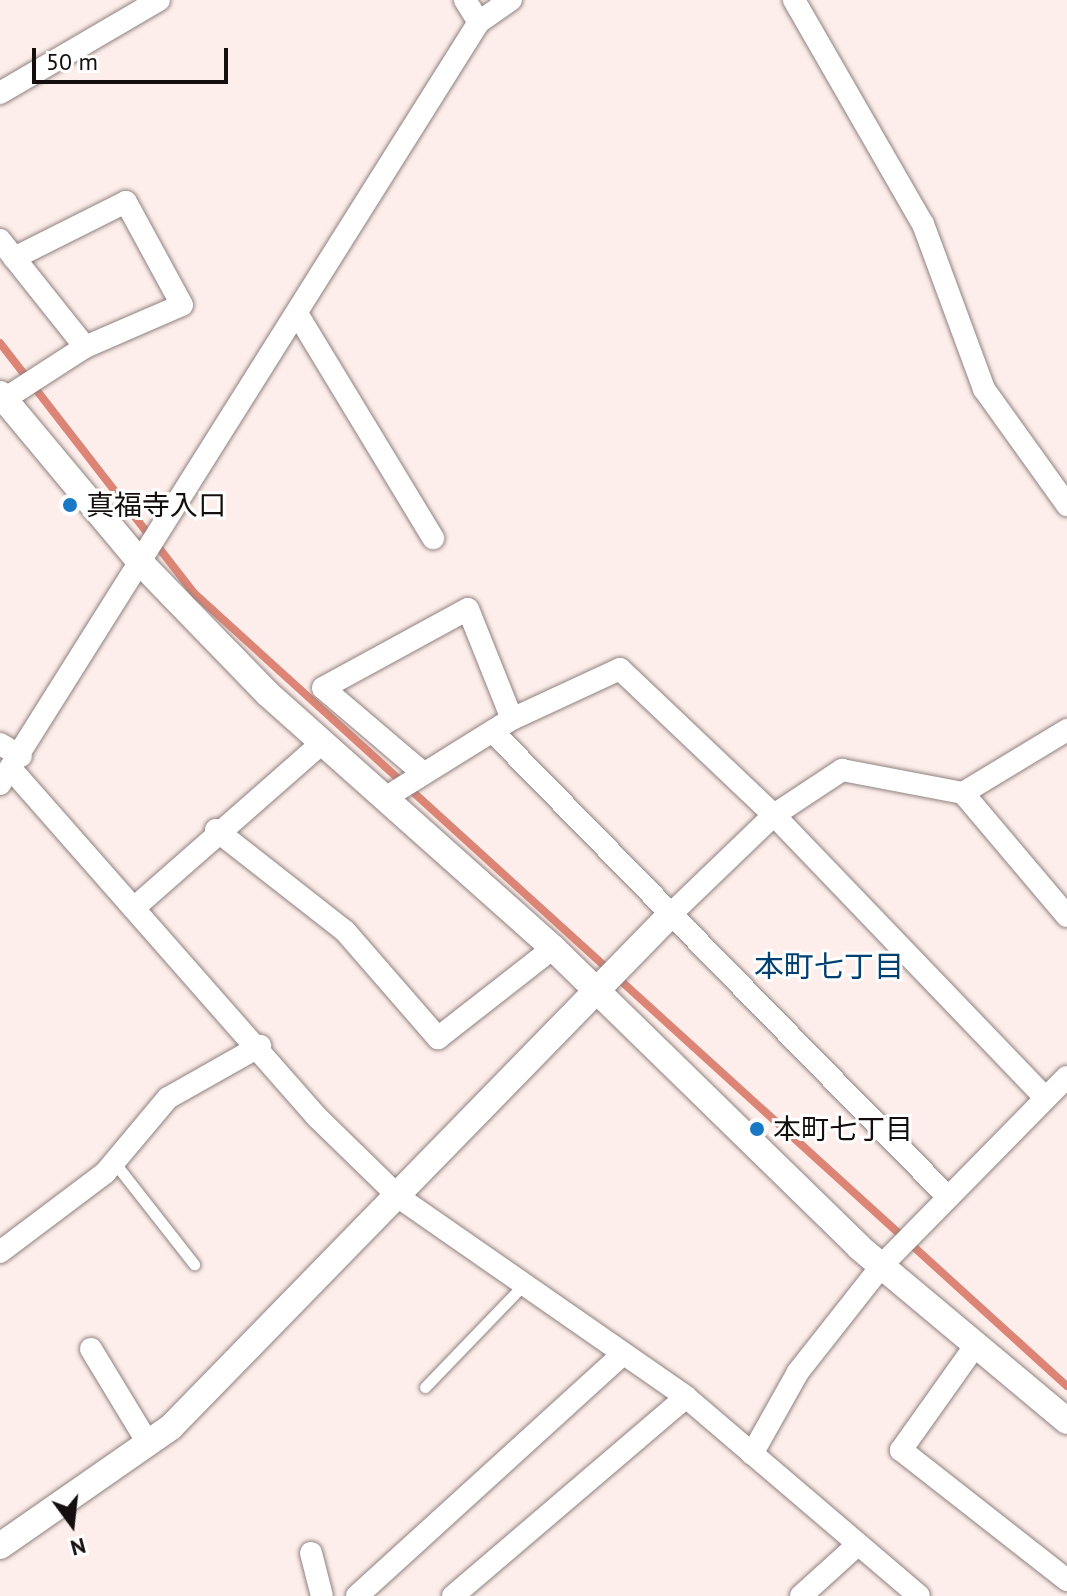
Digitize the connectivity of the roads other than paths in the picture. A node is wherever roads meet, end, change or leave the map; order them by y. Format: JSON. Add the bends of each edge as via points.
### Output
{"nodes":[{"id":1,"x":159,"y":0,"type":"edge"},
{"id":2,"x":465,"y":0,"type":"edge"},
{"id":3,"x":511,"y":0,"type":"edge"},
{"id":4,"x":794,"y":0,"type":"edge"},
{"id":5,"x":479,"y":22,"type":"junction"},
{"id":6,"x":0,"y":93,"type":"edge"},
{"id":7,"x":7,"y":249,"type":"edge"},
{"id":8,"x":298,"y":315,"type":"junction"},
{"id":9,"x":85,"y":347,"type":"junction"},
{"id":10,"x":1,"y":398,"type":"edge"},
{"id":11,"x":1067,"y":505,"type":"edge"},
{"id":12,"x":433,"y":538,"type":"dead end"},
{"id":13,"x":140,"y":562,"type":"junction"},
{"id":14,"x":504,"y":727,"type":"junction"},
{"id":15,"x":1067,"y":730,"type":"edge"},
{"id":16,"x":323,"y":742,"type":"junction"},
{"id":17,"x":0,"y":744,"type":"edge"},
{"id":18,"x":11,"y":770,"type":"edge"},
{"id":19,"x":423,"y":773,"type":"junction"},
{"id":20,"x":963,"y":793,"type":"junction"},
{"id":21,"x":385,"y":798,"type":"junction"},
{"id":22,"x":774,"y":815,"type":"junction"},
{"id":23,"x":216,"y":830,"type":"junction"},
{"id":24,"x":134,"y":908,"type":"junction"},
{"id":25,"x":672,"y":913,"type":"junction"},
{"id":26,"x":1067,"y":916,"type":"edge"},
{"id":27,"x":553,"y":948,"type":"junction"},
{"id":28,"x":597,"y":996,"type":"junction"},
{"id":29,"x":260,"y":1046,"type":"junction"},
{"id":30,"x":1067,"y":1077,"type":"edge"},
{"id":31,"x":1044,"y":1097,"type":"junction"},
{"id":32,"x":114,"y":1162,"type":"junction"},
{"id":33,"x":948,"y":1197,"type":"junction"},
{"id":34,"x":400,"y":1198,"type":"junction"},
{"id":35,"x":0,"y":1252,"type":"edge"},
{"id":36,"x":194,"y":1264,"type":"dead end"},
{"id":37,"x":883,"y":1264,"type":"junction"},
{"id":38,"x":523,"y":1285,"type":"junction"},
{"id":39,"x":975,"y":1346,"type":"junction"},
{"id":40,"x":91,"y":1349,"type":"dead end"},
{"id":41,"x":623,"y":1354,"type":"junction"},
{"id":42,"x":425,"y":1387,"type":"dead end"},
{"id":43,"x":686,"y":1397,"type":"junction"},
{"id":44,"x":1067,"y":1421,"type":"edge"},
{"id":45,"x":148,"y":1443,"type":"junction"},
{"id":46,"x":752,"y":1454,"type":"junction"},
{"id":47,"x":0,"y":1546,"type":"edge"},
{"id":48,"x":854,"y":1548,"type":"junction"},
{"id":49,"x":311,"y":1553,"type":"dead end"},
{"id":50,"x":1067,"y":1580,"type":"edge"},
{"id":51,"x":322,"y":1596,"type":"edge"},
{"id":52,"x":357,"y":1596,"type":"edge"},
{"id":53,"x":453,"y":1596,"type":"edge"},
{"id":54,"x":801,"y":1596,"type":"edge"},
{"id":55,"x":919,"y":1596,"type":"edge"}],
"edges":[{"from":1,"to":6,"type":"street"},
{"from":2,"to":5,"type":"street"},
{"from":3,"to":5,"type":"street"},
{"from":4,"to":11,"type":"street","via":[[923,224],[984,389]]},
{"from":5,"to":8,"type":"street"},
{"from":7,"to":9,"type":"street"},
{"from":7,"to":9,"type":"street","via":[[126,202],[182,305]]},
{"from":8,"to":12,"type":"street"},
{"from":8,"to":13,"type":"street"},
{"from":9,"to":10,"type":"street"},
{"from":10,"to":13,"type":"street"},
{"from":13,"to":16,"type":"street"},
{"from":13,"to":18,"type":"street"},
{"from":14,"to":19,"type":"street"},
{"from":14,"to":19,"type":"street","via":[[468,609],[323,688]]},
{"from":14,"to":22,"type":"street","via":[[620,669]]},
{"from":14,"to":25,"type":"street"},
{"from":15,"to":20,"type":"street"},
{"from":16,"to":21,"type":"street"},
{"from":16,"to":23,"type":"street"},
{"from":17,"to":18,"type":"street"},
{"from":18,"to":24,"type":"street"},
{"from":19,"to":21,"type":"street"},
{"from":20,"to":22,"type":"street","via":[[842,770]]},
{"from":20,"to":26,"type":"street"},
{"from":21,"to":27,"type":"street"},
{"from":22,"to":25,"type":"street"},
{"from":22,"to":31,"type":"street"},
{"from":23,"to":24,"type":"street"},
{"from":23,"to":27,"type":"street","via":[[345,931],[438,1038]]},
{"from":24,"to":29,"type":"street"},
{"from":25,"to":28,"type":"street"},
{"from":25,"to":33,"type":"street"},
{"from":27,"to":28,"type":"street"},
{"from":28,"to":34,"type":"street"},
{"from":28,"to":37,"type":"street"},
{"from":29,"to":32,"type":"street","via":[[168,1098]]},
{"from":29,"to":34,"type":"street","via":[[318,1118]]},
{"from":30,"to":31,"type":"street"},
{"from":31,"to":33,"type":"street"},
{"from":32,"to":35,"type":"street"},
{"from":32,"to":36,"type":"lane"},
{"from":33,"to":37,"type":"street"},
{"from":34,"to":38,"type":"street"},
{"from":34,"to":45,"type":"street"},
{"from":37,"to":39,"type":"street"},
{"from":37,"to":46,"type":"street","via":[[798,1372]]},
{"from":38,"to":41,"type":"street"},
{"from":38,"to":42,"type":"lane"},
{"from":39,"to":44,"type":"street"},
{"from":39,"to":50,"type":"street","via":[[901,1450]]},
{"from":40,"to":45,"type":"street"},
{"from":41,"to":43,"type":"street"},
{"from":41,"to":52,"type":"street"},
{"from":43,"to":46,"type":"street"},
{"from":43,"to":53,"type":"street"},
{"from":45,"to":47,"type":"street"},
{"from":46,"to":48,"type":"street"},
{"from":48,"to":54,"type":"street"},
{"from":48,"to":55,"type":"street"},
{"from":49,"to":51,"type":"street"}]}
